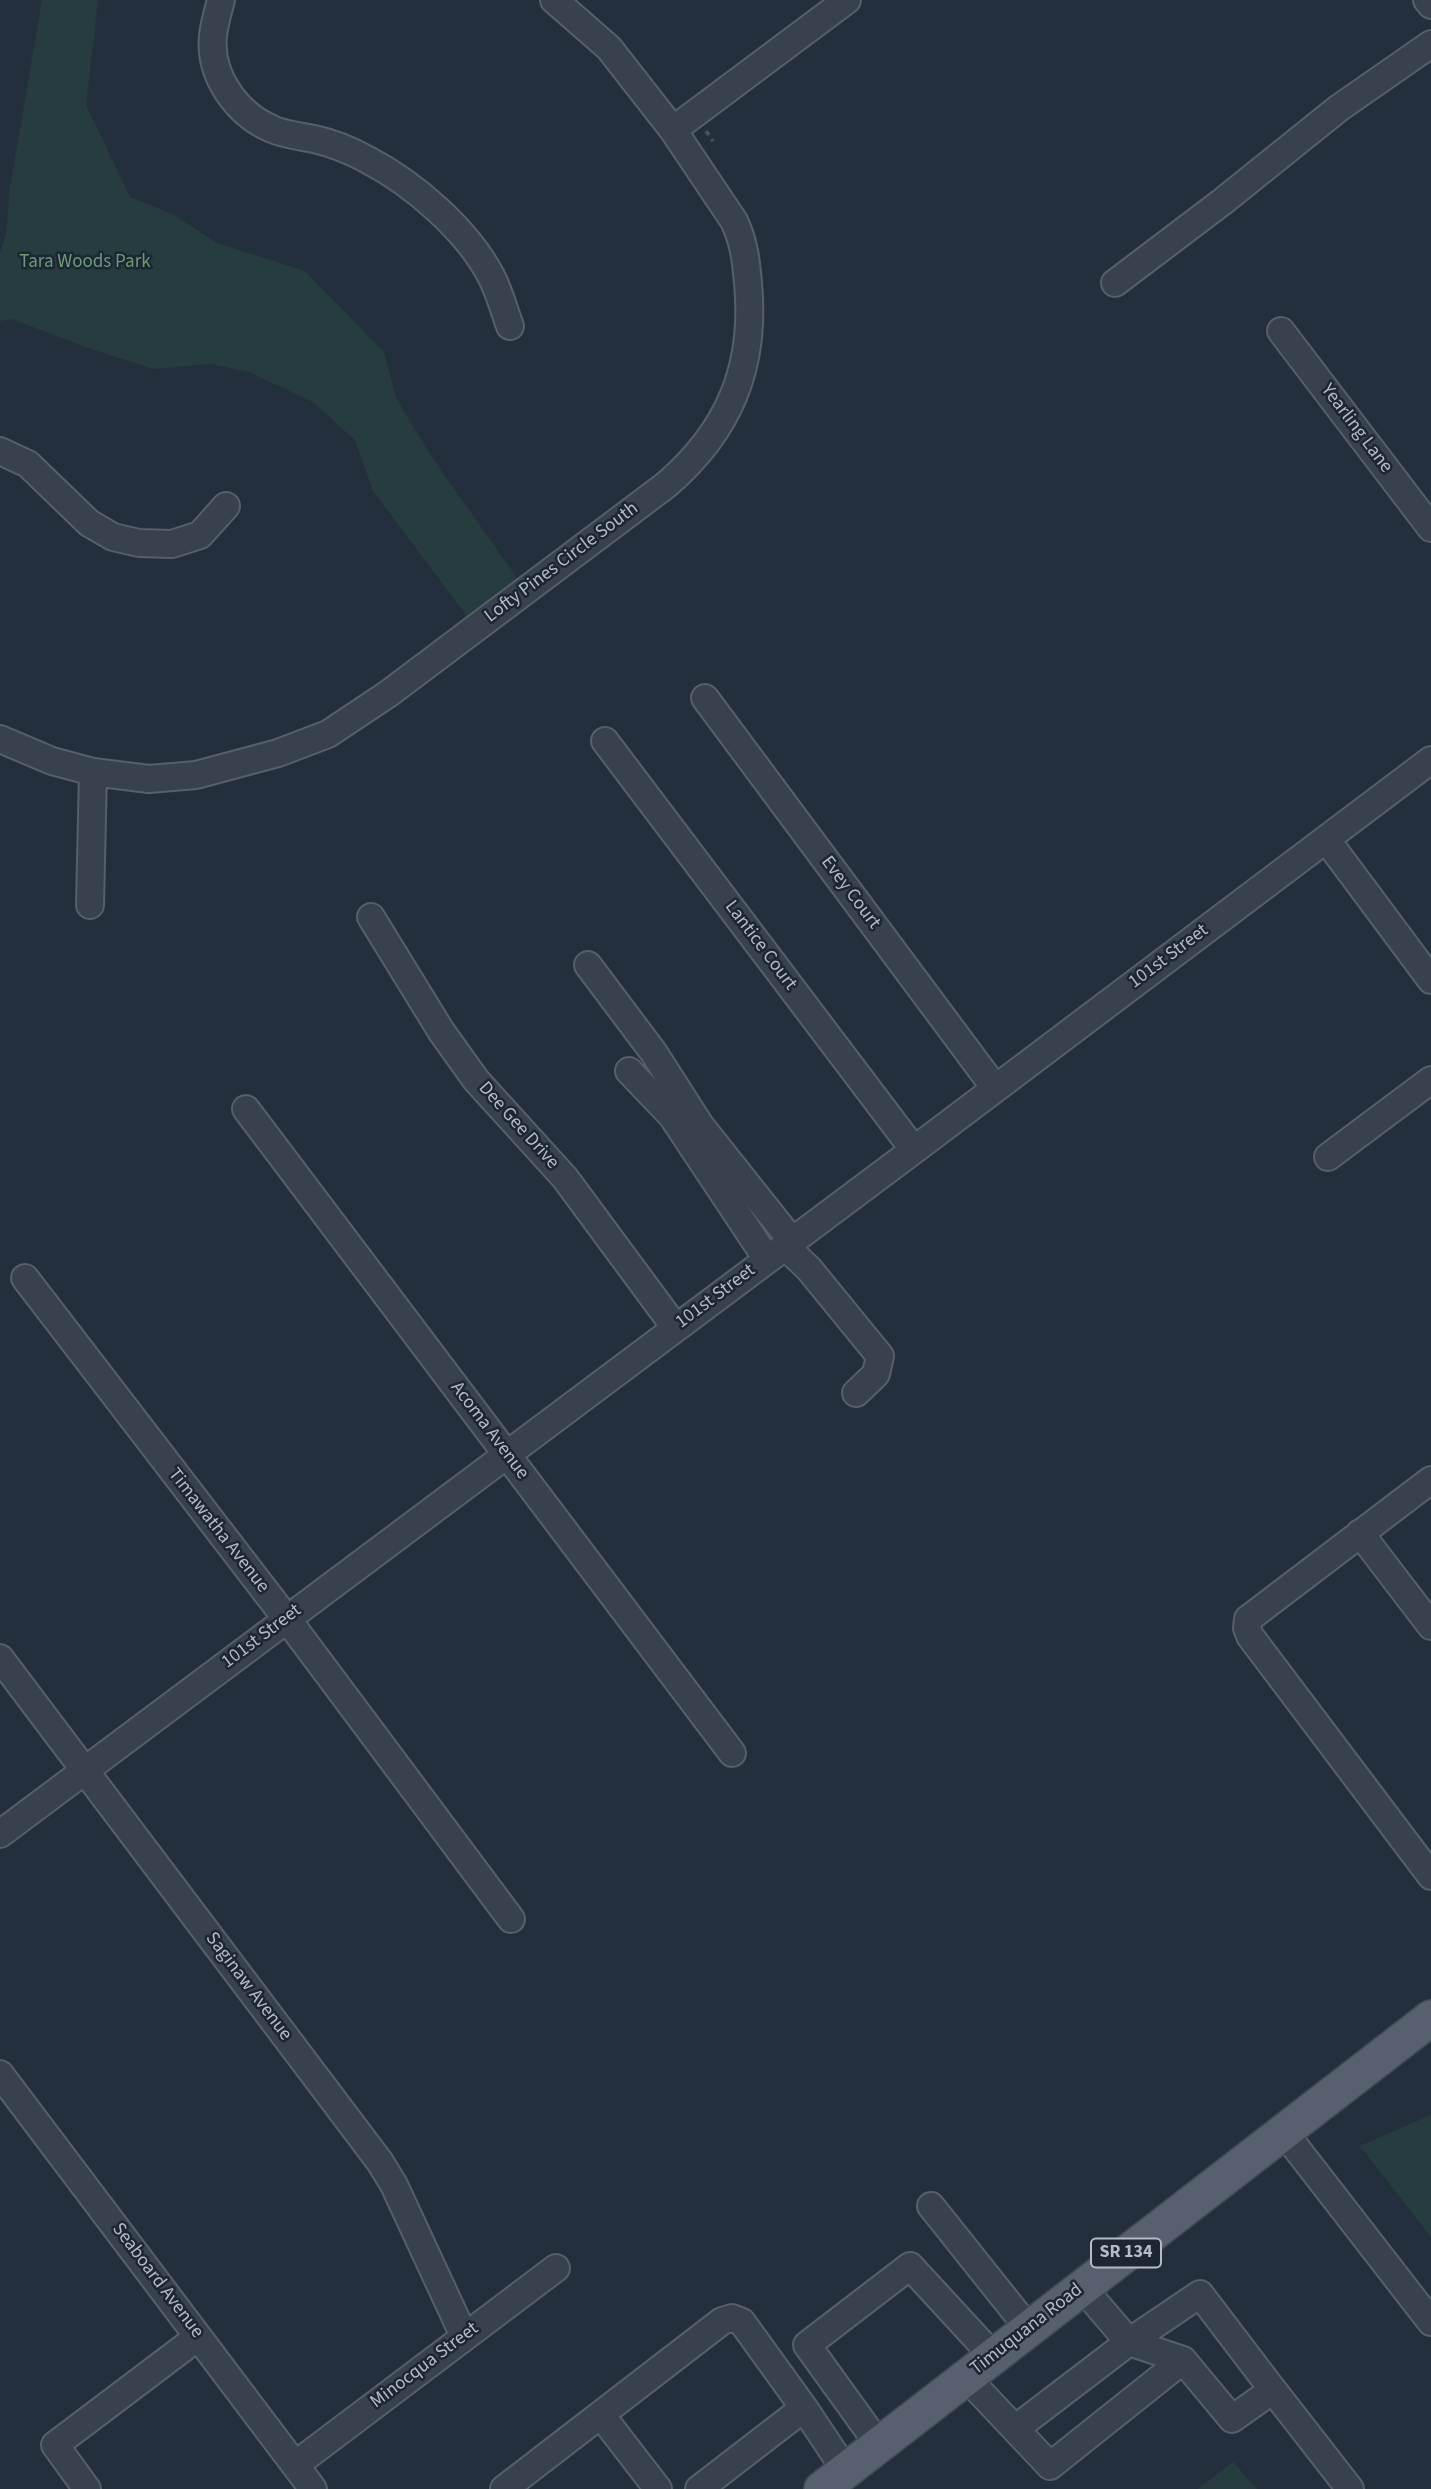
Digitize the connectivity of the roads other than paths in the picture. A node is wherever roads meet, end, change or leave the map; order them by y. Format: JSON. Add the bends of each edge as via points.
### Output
{"nodes":[{"id":1,"x":221,"y":0,"type":"edge"},
{"id":2,"x":554,"y":0,"type":"edge"},
{"id":3,"x":847,"y":0,"type":"edge"},
{"id":4,"x":1427,"y":0,"type":"edge"},
{"id":5,"x":1431,"y":5,"type":"edge"},
{"id":6,"x":1431,"y":44,"type":"edge"},
{"id":7,"x":673,"y":130,"type":"junction"},
{"id":8,"x":1115,"y":283,"type":"dead end"},
{"id":9,"x":510,"y":326,"type":"dead end"},
{"id":10,"x":1281,"y":331,"type":"dead end"},
{"id":11,"x":0,"y":451,"type":"edge"},
{"id":12,"x":226,"y":506,"type":"dead end"},
{"id":13,"x":1431,"y":528,"type":"edge"},
{"id":14,"x":705,"y":698,"type":"dead end"},
{"id":15,"x":0,"y":739,"type":"edge"},
{"id":16,"x":605,"y":741,"type":"dead end"},
{"id":17,"x":1431,"y":760,"type":"edge"},
{"id":18,"x":93,"y":772,"type":"junction"},
{"id":19,"x":1326,"y":839,"type":"junction"},
{"id":20,"x":90,"y":905,"type":"dead end"},
{"id":21,"x":372,"y":917,"type":"dead end"},
{"id":22,"x":588,"y":965,"type":"dead end"},
{"id":23,"x":1431,"y":980,"type":"edge"},
{"id":24,"x":629,"y":1071,"type":"dead end"},
{"id":25,"x":1431,"y":1080,"type":"edge"},
{"id":26,"x":995,"y":1088,"type":"junction"},
{"id":27,"x":246,"y":1109,"type":"dead end"},
{"id":28,"x":914,"y":1150,"type":"junction"},
{"id":29,"x":1328,"y":1157,"type":"dead end"},
{"id":30,"x":781,"y":1249,"type":"junction"},
{"id":31,"x":25,"y":1278,"type":"dead end"},
{"id":32,"x":675,"y":1327,"type":"junction"},
{"id":33,"x":856,"y":1393,"type":"dead end"},
{"id":34,"x":507,"y":1455,"type":"junction"},
{"id":35,"x":1431,"y":1480,"type":"edge"},
{"id":36,"x":1360,"y":1533,"type":"junction"},
{"id":37,"x":286,"y":1619,"type":"junction"},
{"id":38,"x":1431,"y":1626,"type":"edge"},
{"id":39,"x":0,"y":1658,"type":"edge"},
{"id":40,"x":733,"y":1753,"type":"dead end"},
{"id":41,"x":84,"y":1770,"type":"junction"},
{"id":42,"x":0,"y":1834,"type":"edge"},
{"id":43,"x":1431,"y":1876,"type":"edge"},
{"id":44,"x":511,"y":1920,"type":"dead end"},
{"id":45,"x":1430,"y":2021,"type":"edge"},
{"id":46,"x":0,"y":2074,"type":"edge"},
{"id":47,"x":1283,"y":2131,"type":"junction"},
{"id":48,"x":930,"y":2206,"type":"dead end"},
{"id":49,"x":556,"y":2268,"type":"dead end"},
{"id":50,"x":1082,"y":2287,"type":"junction"},
{"id":51,"x":1431,"y":2322,"type":"edge"},
{"id":52,"x":1029,"y":2329,"type":"junction"},
{"id":53,"x":464,"y":2336,"type":"junction"},
{"id":54,"x":198,"y":2337,"type":"junction"},
{"id":55,"x":1129,"y":2342,"type":"junction"},
{"id":56,"x":1183,"y":2360,"type":"junction"},
{"id":57,"x":980,"y":2367,"type":"junction"},
{"id":58,"x":1273,"y":2390,"type":"junction"},
{"id":59,"x":804,"y":2408,"type":"junction"},
{"id":60,"x":601,"y":2415,"type":"junction"},
{"id":61,"x":1015,"y":2429,"type":"junction"},
{"id":62,"x":879,"y":2445,"type":"junction"},
{"id":63,"x":295,"y":2465,"type":"junction"},
{"id":64,"x":834,"y":2480,"type":"edge"},
{"id":65,"x":648,"y":2485,"type":"edge"},
{"id":66,"x":87,"y":2489,"type":"edge"},
{"id":67,"x":313,"y":2489,"type":"edge"},
{"id":68,"x":504,"y":2489,"type":"edge"},
{"id":69,"x":699,"y":2489,"type":"edge"},
{"id":70,"x":1350,"y":2489,"type":"edge"}],
"edges":[{"from":1,"to":9,"type":"street","via":[[212,50],[220,77],[237,105],[274,131],[317,139],[368,160],[420,194],[468,242],[491,276]]},
{"from":2,"to":7,"type":"street","name":"Lofty Pines Circle South","via":[[609,48]]},
{"from":3,"to":7,"type":"street"},
{"from":4,"to":5,"type":"street"},
{"from":6,"to":8,"type":"street","via":[[1339,108]]},
{"from":7,"to":18,"type":"street","name":"Lofty Pines Circle South","via":[[741,236],[750,297],[749,345],[739,382],[719,426],[689,466],[388,694],[328,734],[197,775],[140,779]]},
{"from":10,"to":13,"type":"street","name":"Yearling Lane"},
{"from":11,"to":12,"type":"street","via":[[28,464],[89,523],[113,537],[172,544],[200,536]]},
{"from":14,"to":26,"type":"street","name":"Evey Court"},
{"from":15,"to":18,"type":"street","name":"Lofty Pines Circle South"},
{"from":16,"to":28,"type":"street","name":"Lantice Court"},
{"from":17,"to":19,"type":"street","name":"101st Street"},
{"from":18,"to":20,"type":"street"},
{"from":19,"to":23,"type":"street"},
{"from":19,"to":26,"type":"street","name":"101st Street"},
{"from":21,"to":32,"type":"street","name":"Dee Gee Drive","via":[[476,1080],[565,1178]]},
{"from":22,"to":30,"type":"street","via":[[654,1054]]},
{"from":24,"to":30,"type":"street"},
{"from":25,"to":29,"type":"street"},
{"from":26,"to":28,"type":"street","name":"101st Street"},
{"from":27,"to":34,"type":"street","name":"Acoma Avenue"},
{"from":28,"to":30,"type":"street","name":"101st Street"},
{"from":30,"to":32,"type":"street","name":"101st Street"},
{"from":30,"to":33,"type":"street","via":[[809,1269],[880,1356],[876,1374]]},
{"from":31,"to":37,"type":"street","name":"Timawatha Avenue"},
{"from":32,"to":34,"type":"street","name":"101st Street"},
{"from":34,"to":37,"type":"street","name":"101st Street"},
{"from":34,"to":40,"type":"street","name":"Acoma Avenue"},
{"from":35,"to":36,"type":"street"},
{"from":36,"to":38,"type":"street"},
{"from":36,"to":43,"type":"street","via":[[1248,1619],[1247,1628]]},
{"from":37,"to":41,"type":"street","name":"101st Street"},
{"from":37,"to":44,"type":"street","name":"Timawatha Avenue"},
{"from":39,"to":41,"type":"street","name":"Saginaw Avenue"},
{"from":41,"to":42,"type":"street","name":"101st Street"},
{"from":41,"to":53,"type":"street","name":"Saginaw Avenue","via":[[380,2162]]},
{"from":45,"to":47,"type":"main road","name":"Timuquana Road","number":"SR 134"},
{"from":46,"to":54,"type":"street","name":"Seaboard Avenue"},
{"from":47,"to":50,"type":"main road","name":"Timuquana Road","number":"SR 134"},
{"from":47,"to":51,"type":"street"},
{"from":48,"to":52,"type":"street"},
{"from":49,"to":53,"type":"street","name":"Minocqua Street"},
{"from":50,"to":52,"type":"main road","name":"Timuquana Road","number":"SR 134"},
{"from":50,"to":55,"type":"street"},
{"from":52,"to":57,"type":"main road","name":"Timuquana Road","number":"SR 134"},
{"from":53,"to":63,"type":"street","name":"Minocqua Street"},
{"from":54,"to":63,"type":"street","name":"Seaboard Avenue"},
{"from":54,"to":66,"type":"street","via":[[55,2445]]},
{"from":55,"to":56,"type":"street"},
{"from":55,"to":58,"type":"street","via":[[1200,2294]]},
{"from":55,"to":61,"type":"street"},
{"from":56,"to":58,"type":"street","via":[[1233,2419]]},
{"from":56,"to":61,"type":"street","via":[[1049,2466]]},
{"from":57,"to":61,"type":"street"},
{"from":57,"to":62,"type":"main road","name":"Timuquana Road","number":"SR 134"},
{"from":57,"to":62,"type":"street","via":[[910,2266],[807,2345]]},
{"from":58,"to":70,"type":"street"},
{"from":59,"to":60,"type":"street","via":[[741,2322],[732,2318],[722,2321]]},
{"from":59,"to":64,"type":"street"},
{"from":59,"to":69,"type":"street"},
{"from":60,"to":65,"type":"street"},
{"from":60,"to":68,"type":"street"},
{"from":62,"to":64,"type":"main road","name":"Timuquana Road","number":"SR 134"},
{"from":63,"to":67,"type":"street","name":"Seaboard Avenue"}]}
